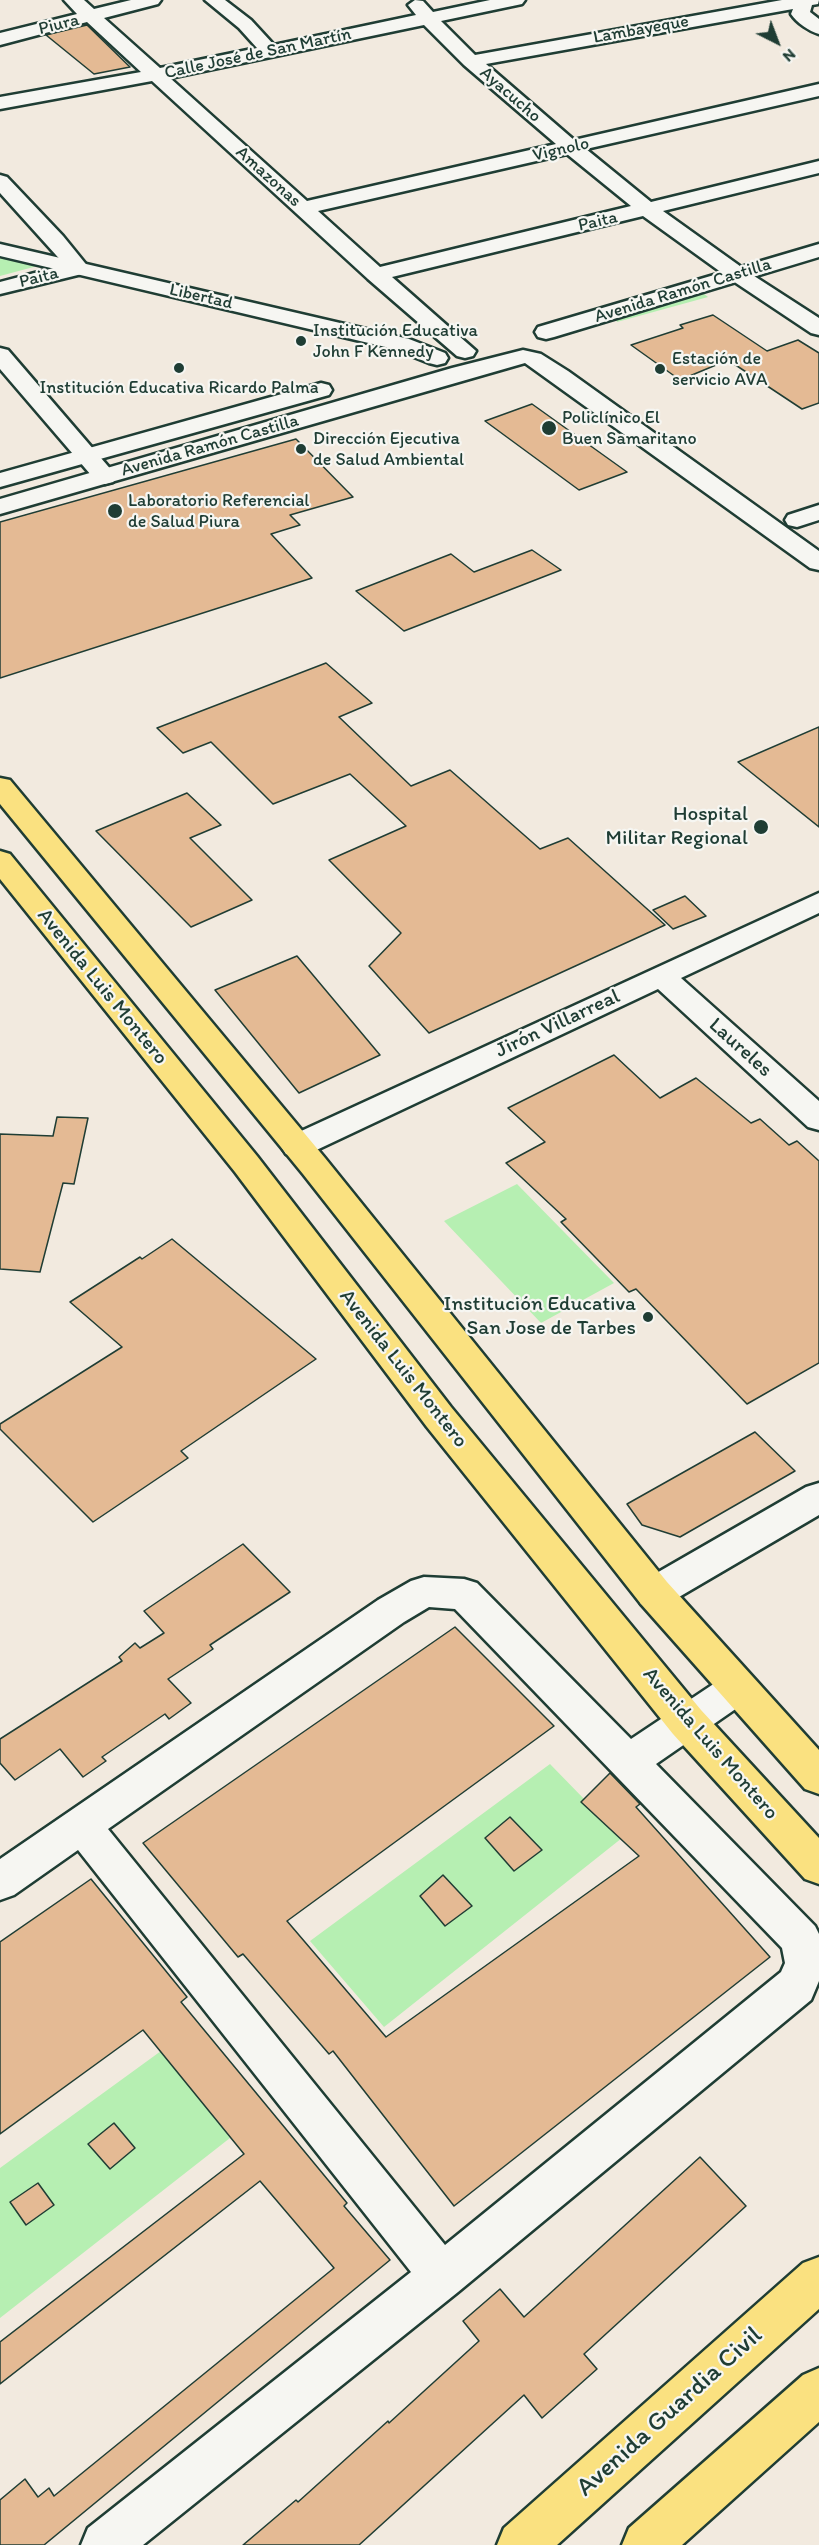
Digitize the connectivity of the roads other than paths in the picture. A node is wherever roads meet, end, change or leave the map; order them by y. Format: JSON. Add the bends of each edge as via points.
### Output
{"nodes":[{"id":1,"x":74,"y":0,"type":"edge"},
{"id":2,"x":152,"y":0,"type":"edge"},
{"id":3,"x":214,"y":0,"type":"edge"},
{"id":4,"x":414,"y":0,"type":"edge"},
{"id":5,"x":516,"y":0,"type":"edge"},
{"id":6,"x":808,"y":0,"type":"edge"},
{"id":7,"x":92,"y":16,"type":"junction"},
{"id":8,"x":428,"y":18,"type":"junction"},
{"id":9,"x":819,"y":28,"type":"edge"},
{"id":10,"x":0,"y":39,"type":"edge"},
{"id":11,"x":270,"y":52,"type":"junction"},
{"id":12,"x":471,"y":61,"type":"junction"},
{"id":13,"x":155,"y":75,"type":"junction"},
{"id":14,"x":819,"y":90,"type":"edge"},
{"id":15,"x":0,"y":103,"type":"edge"},
{"id":16,"x":570,"y":148,"type":"junction"},
{"id":17,"x":819,"y":167,"type":"edge"},
{"id":18,"x":0,"y":181,"type":"edge"},
{"id":19,"x":303,"y":208,"type":"junction"},
{"id":20,"x":646,"y":210,"type":"junction"},
{"id":21,"x":0,"y":250,"type":"edge"},
{"id":22,"x":819,"y":250,"type":"edge"},
{"id":23,"x":78,"y":268,"type":"junction"},
{"id":24,"x":376,"y":274,"type":"junction"},
{"id":25,"x":737,"y":275,"type":"junction"},
{"id":26,"x":788,"y":281,"type":"dead end"},
{"id":27,"x":0,"y":288,"type":"edge"},
{"id":28,"x":757,"y":290,"type":"junction"},
{"id":29,"x":819,"y":328,"type":"edge"},
{"id":30,"x":520,"y":345,"type":"junction"},
{"id":31,"x":557,"y":345,"type":"junction"},
{"id":32,"x":465,"y":351,"type":"junction"},
{"id":33,"x":0,"y":355,"type":"edge"},
{"id":34,"x":437,"y":358,"type":"junction"},
{"id":35,"x":403,"y":367,"type":"dead end"},
{"id":36,"x":346,"y":383,"type":"dead end"},
{"id":37,"x":87,"y":456,"type":"junction"},
{"id":38,"x":723,"y":467,"type":"dead end"},
{"id":39,"x":105,"y":477,"type":"junction"},
{"id":40,"x":0,"y":480,"type":"edge"},
{"id":41,"x":0,"y":507,"type":"edge"},
{"id":42,"x":819,"y":512,"type":"edge"},
{"id":43,"x":797,"y":520,"type":"junction"},
{"id":44,"x":819,"y":536,"type":"edge"},
{"id":45,"x":819,"y":563,"type":"edge"},
{"id":46,"x":0,"y":786,"type":"edge"},
{"id":47,"x":0,"y":860,"type":"edge"},
{"id":48,"x":819,"y":902,"type":"edge"},
{"id":49,"x":660,"y":976,"type":"junction"},
{"id":50,"x":819,"y":1119,"type":"edge"},
{"id":51,"x":297,"y":1146,"type":"junction"},
{"id":52,"x":819,"y":1497,"type":"edge"},
{"id":53,"x":654,"y":1593,"type":"junction"},
{"id":54,"x":737,"y":1688,"type":"junction"},
{"id":55,"x":687,"y":1722,"type":"junction"},
{"id":56,"x":628,"y":1762,"type":"junction"},
{"id":57,"x":819,"y":1777,"type":"edge"},
{"id":58,"x":82,"y":1826,"type":"junction"},
{"id":59,"x":819,"y":1866,"type":"edge"},
{"id":60,"x":0,"y":1882,"type":"edge"},
{"id":61,"x":442,"y":2276,"type":"junction"},
{"id":62,"x":819,"y":2279,"type":"edge"},
{"id":63,"x":819,"y":2391,"type":"edge"},
{"id":64,"x":105,"y":2545,"type":"edge"},
{"id":65,"x":520,"y":2545,"type":"edge"},
{"id":66,"x":646,"y":2545,"type":"edge"}],
"edges":[{"from":1,"to":7,"type":"street","name":"Amazonas"},
{"from":2,"to":7,"type":"street","name":"Piura"},
{"from":3,"to":11,"type":"street","via":[[245,24]]},
{"from":4,"to":8,"type":"street","name":"Ayacucho"},
{"from":5,"to":8,"type":"street","name":"Calle José de San Martín"},
{"from":6,"to":9,"type":"street","via":[[800,14]]},
{"from":6,"to":12,"type":"street","name":"Lambayeque"},
{"from":7,"to":10,"type":"street","name":"Piura"},
{"from":7,"to":13,"type":"street","name":"Amazonas"},
{"from":8,"to":11,"type":"street","name":"Calle José de San Martín"},
{"from":8,"to":12,"type":"street","name":"Ayacucho"},
{"from":11,"to":13,"type":"street","name":"Calle José de San Martín"},
{"from":12,"to":16,"type":"street","name":"Ayacucho"},
{"from":13,"to":15,"type":"street","name":"Calle José de San Martín"},
{"from":13,"to":19,"type":"street","name":"Amazonas"},
{"from":14,"to":16,"type":"street","name":"Vignolo"},
{"from":16,"to":19,"type":"street","name":"Vignolo"},
{"from":16,"to":20,"type":"street","name":"Ayacucho"},
{"from":17,"to":20,"type":"street","name":"Paita"},
{"from":18,"to":23,"type":"street"},
{"from":19,"to":24,"type":"street","name":"Amazonas"},
{"from":20,"to":24,"type":"street","name":"Paita"},
{"from":20,"to":25,"type":"street","name":"Ayacucho"},
{"from":21,"to":23,"type":"street","name":"Libertad"},
{"from":22,"to":25,"type":"street","name":"Avenida Ramón Castilla"},
{"from":23,"to":27,"type":"street","name":"Paita"},
{"from":23,"to":34,"type":"street","name":"Libertad","via":[[401,344]]},
{"from":24,"to":32,"type":"street","name":"Amazonas"},
{"from":25,"to":28,"type":"street","name":"Ayacucho"},
{"from":25,"to":31,"type":"street","name":"Avenida Ramón Castilla"},
{"from":26,"to":28,"type":"street","name":"Avenida Ramón Castilla"},
{"from":28,"to":29,"type":"street","name":"Ayacucho"},
{"from":28,"to":31,"type":"street","name":"Avenida Ramón Castilla"},
{"from":30,"to":31,"type":"street"},
{"from":30,"to":32,"type":"street"},
{"from":30,"to":39,"type":"street","name":"Avenida Ramón Castilla","via":[[460,373]]},
{"from":30,"to":45,"type":"street"},
{"from":32,"to":34,"type":"street"},
{"from":33,"to":37,"type":"street"},
{"from":34,"to":35,"type":"street"},
{"from":36,"to":37,"type":"street","name":"Avenida Ramón Castilla"},
{"from":37,"to":39,"type":"street"},
{"from":37,"to":40,"type":"street","name":"Avenida Ramón Castilla"},
{"from":38,"to":43,"type":"street"},
{"from":39,"to":41,"type":"street","name":"Avenida Ramón Castilla"},
{"from":42,"to":43,"type":"street"},
{"from":43,"to":44,"type":"street"},
{"from":46,"to":51,"type":"main road"},
{"from":47,"to":55,"type":"main road","name":"Avenida Luis Montero","via":[[246,1164],[439,1417]]},
{"from":48,"to":49,"type":"street","name":"Jirón Villarreal"},
{"from":49,"to":50,"type":"street","name":"Laureles"},
{"from":49,"to":51,"type":"street","name":"Jirón Villarreal"},
{"from":51,"to":53,"type":"main road"},
{"from":52,"to":53,"type":"street"},
{"from":53,"to":54,"type":"main road"},
{"from":54,"to":55,"type":"street"},
{"from":54,"to":57,"type":"main road"},
{"from":55,"to":56,"type":"street"},
{"from":55,"to":59,"type":"main road","name":"Avenida Luis Montero"},
{"from":56,"to":58,"type":"street","via":[[464,1594],[424,1592]]},
{"from":56,"to":61,"type":"street","via":[[801,1939],[807,1963],[796,1986]]},
{"from":58,"to":60,"type":"street"},
{"from":58,"to":61,"type":"street"},
{"from":61,"to":64,"type":"street"},
{"from":62,"to":65,"type":"main road","name":"Avenida Guardia Civil"},
{"from":63,"to":66,"type":"main road"}]}
